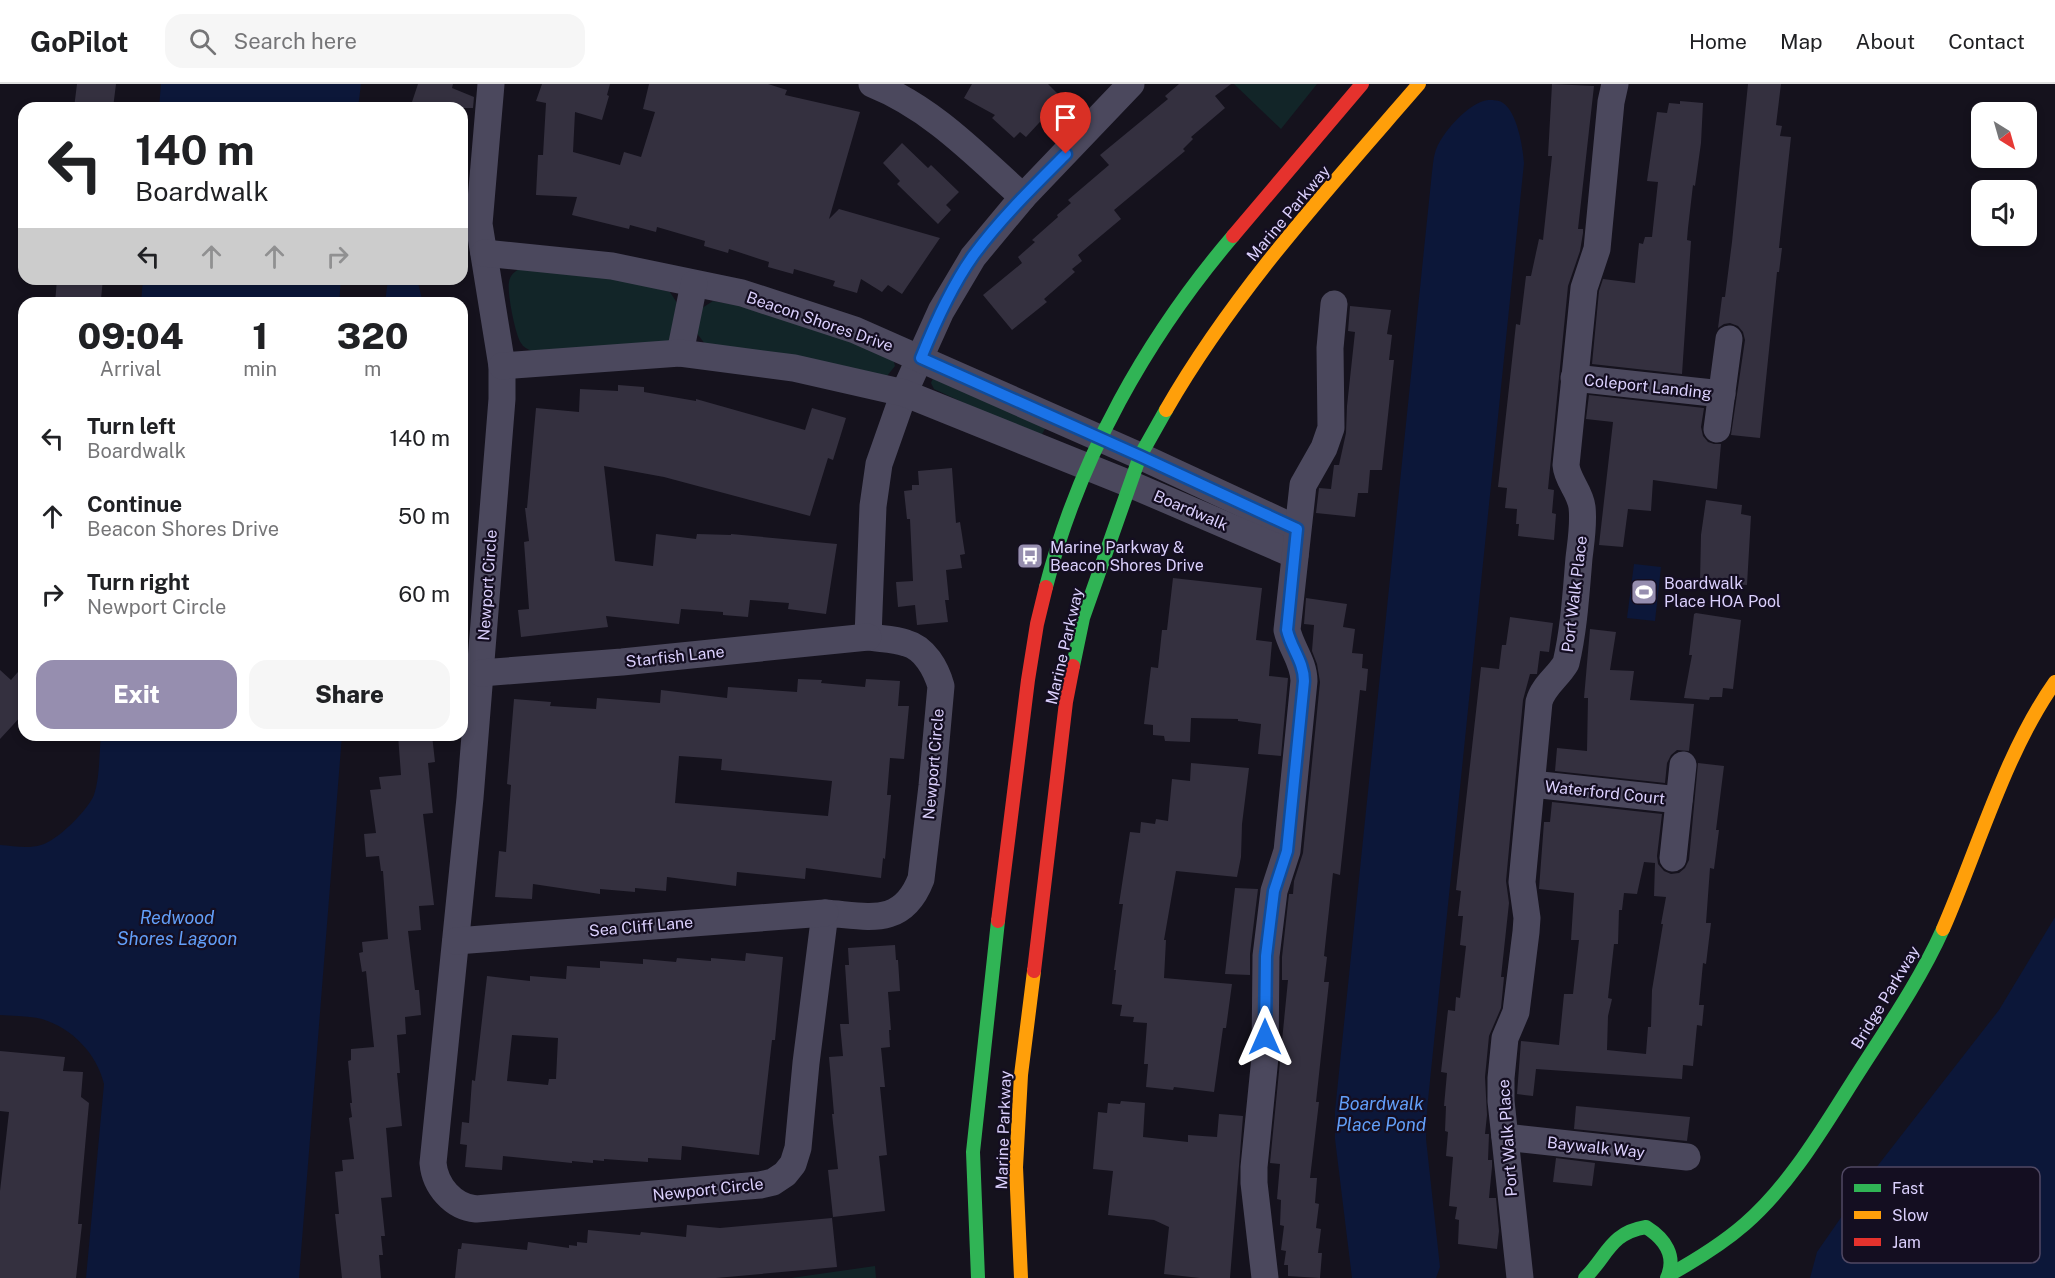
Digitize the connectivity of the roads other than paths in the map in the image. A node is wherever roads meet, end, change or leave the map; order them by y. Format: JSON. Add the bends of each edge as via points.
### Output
{"nodes":[{"id":1,"x":492,"y":84,"type":"edge"},
{"id":2,"x":872,"y":84,"type":"edge"},
{"id":3,"x":1131,"y":84,"type":"edge"},
{"id":4,"x":1362,"y":84,"type":"edge"},
{"id":5,"x":1419,"y":84,"type":"edge"},
{"id":6,"x":1615,"y":84,"type":"edge"},
{"id":7,"x":1023,"y":198,"type":"junction"},
{"id":8,"x":484,"y":252,"type":"junction"},
{"id":9,"x":694,"y":284,"type":"junction"},
{"id":10,"x":1334,"y":304,"type":"dead end"},
{"id":11,"x":1729,"y":339,"type":"dead end"},
{"id":12,"x":680,"y":353,"type":"junction"},
{"id":13,"x":921,"y":358,"type":"junction"},
{"id":14,"x":502,"y":366,"type":"junction"},
{"id":15,"x":1574,"y":378,"type":"junction"},
{"id":16,"x":904,"y":393,"type":"junction"},
{"id":17,"x":1722,"y":394,"type":"junction"},
{"id":18,"x":1717,"y":429,"type":"dead end"},
{"id":19,"x":1100,"y":439,"type":"junction"},
{"id":20,"x":1140,"y":456,"type":"junction"},
{"id":21,"x":1087,"y":467,"type":"junction"},
{"id":22,"x":1130,"y":484,"type":"junction"},
{"id":23,"x":1296,"y":542,"type":"junction"},
{"id":24,"x":868,"y":637,"type":"junction"},
{"id":25,"x":481,"y":673,"type":"junction"},
{"id":26,"x":2055,"y":682,"type":"edge"},
{"id":27,"x":1683,"y":765,"type":"dead end"},
{"id":28,"x":1532,"y":784,"type":"junction"},
{"id":29,"x":1679,"y":800,"type":"junction"},
{"id":30,"x":1673,"y":858,"type":"dead end"},
{"id":31,"x":825,"y":913,"type":"junction"},
{"id":32,"x":456,"y":941,"type":"junction"},
{"id":33,"x":1505,"y":1137,"type":"junction"},
{"id":34,"x":1687,"y":1157,"type":"dead end"},
{"id":35,"x":1668,"y":1276,"type":"edge"},
{"id":36,"x":978,"y":1278,"type":"edge"},
{"id":37,"x":1021,"y":1278,"type":"edge"},
{"id":38,"x":1265,"y":1278,"type":"edge"},
{"id":39,"x":1520,"y":1278,"type":"edge"},
{"id":40,"x":1586,"y":1278,"type":"edge"}],
"edges":[{"from":1,"to":8,"type":"street","name":"Newport Circle","via":[[479,224]]},
{"from":2,"to":7,"type":"street","via":[[916,105],[944,125]]},
{"from":3,"to":7,"type":"street"},
{"from":4,"to":19,"type":"main road","name":"Marine Parkway","via":[[1184,296]]},
{"from":5,"to":20,"type":"main road","name":"Marine Parkway","via":[[1224,318]]},
{"from":6,"to":15,"type":"street","name":"Port Walk Place","via":[[1597,249],[1584,288]]},
{"from":7,"to":13,"type":"street","via":[[973,257],[941,311]]},
{"from":8,"to":9,"type":"street","name":"Beacon Shores Drive","via":[[612,266]]},
{"from":8,"to":14,"type":"street","name":"Newport Circle"},
{"from":9,"to":12,"type":"street"},
{"from":9,"to":13,"type":"street","name":"Beacon Shores Drive","via":[[742,293],[855,330]]},
{"from":10,"to":23,"type":"street","via":[[1331,428],[1303,485]]},
{"from":11,"to":17,"type":"street","name":"Coleport Landing"},
{"from":12,"to":14,"type":"street"},
{"from":12,"to":16,"type":"street","via":[[794,368]]},
{"from":13,"to":16,"type":"street"},
{"from":13,"to":19,"type":"street","name":"Beacon Shores Drive"},
{"from":14,"to":25,"type":"street","name":"Newport Circle"},
{"from":15,"to":17,"type":"street","name":"Coleport Landing"},
{"from":15,"to":28,"type":"street","name":"Port Walk Place","via":[[1566,465],[1582,507],[1577,583],[1566,663],[1539,702]]},
{"from":16,"to":21,"type":"street"},
{"from":16,"to":24,"type":"street","via":[[879,464],[873,506]]},
{"from":17,"to":18,"type":"street","name":"Coleport Landing"},
{"from":19,"to":20,"type":"street","name":"Beacon Shores Drive"},
{"from":19,"to":21,"type":"main road","name":"Marine Parkway"},
{"from":20,"to":22,"type":"main road","name":"Marine Parkway"},
{"from":20,"to":23,"type":"street","name":"Boardwalk"},
{"from":21,"to":22,"type":"street","name":"Boardwalk"},
{"from":21,"to":36,"type":"main road","name":"Marine Parkway","via":[[1051,569],[1026,691],[973,1152]]},
{"from":22,"to":23,"type":"street","name":"Boardwalk"},
{"from":22,"to":37,"type":"main road","name":"Marine Parkway","via":[[1083,618],[1066,702],[1021,1075],[1016,1167]]},
{"from":23,"to":38,"type":"street","via":[[1287,630],[1304,681],[1287,851],[1274,891],[1266,956],[1265,1057],[1254,1167]]},
{"from":24,"to":25,"type":"street","name":"Starfish Lane"},
{"from":24,"to":31,"type":"street","name":"Newport Circle","via":[[908,643],[937,672],[940,686],[933,786],[921,879],[907,904],[889,915]]},
{"from":25,"to":32,"type":"street","name":"Newport Circle"},
{"from":26,"to":35,"type":"main road","name":"Bridge Parkway","via":[[2024,736],[1924,970],[1838,1103],[1794,1170],[1756,1214],[1708,1253]]},
{"from":27,"to":29,"type":"street","name":"Waterford Court"},
{"from":28,"to":29,"type":"street","name":"Waterford Court"},
{"from":28,"to":33,"type":"street","name":"Port Walk Place","via":[[1522,882],[1526,932],[1516,1012],[1505,1038],[1503,1061],[1501,1101]]},
{"from":29,"to":30,"type":"street","name":"Waterford Court"},
{"from":31,"to":32,"type":"street","name":"Sea Cliff Lane"},
{"from":31,"to":32,"type":"street","name":"Newport Circle","via":[[800,1142],[793,1164],[779,1178],[760,1185],[476,1209],[462,1206],[443,1190],[433,1163]]},
{"from":33,"to":34,"type":"street","name":"Baywalk Way"},
{"from":33,"to":39,"type":"street","name":"Port Walk Place"},
{"from":35,"to":40,"type":"main road","via":[[1672,1264],[1668,1246],[1646,1227],[1627,1231],[1614,1240]]}]}
